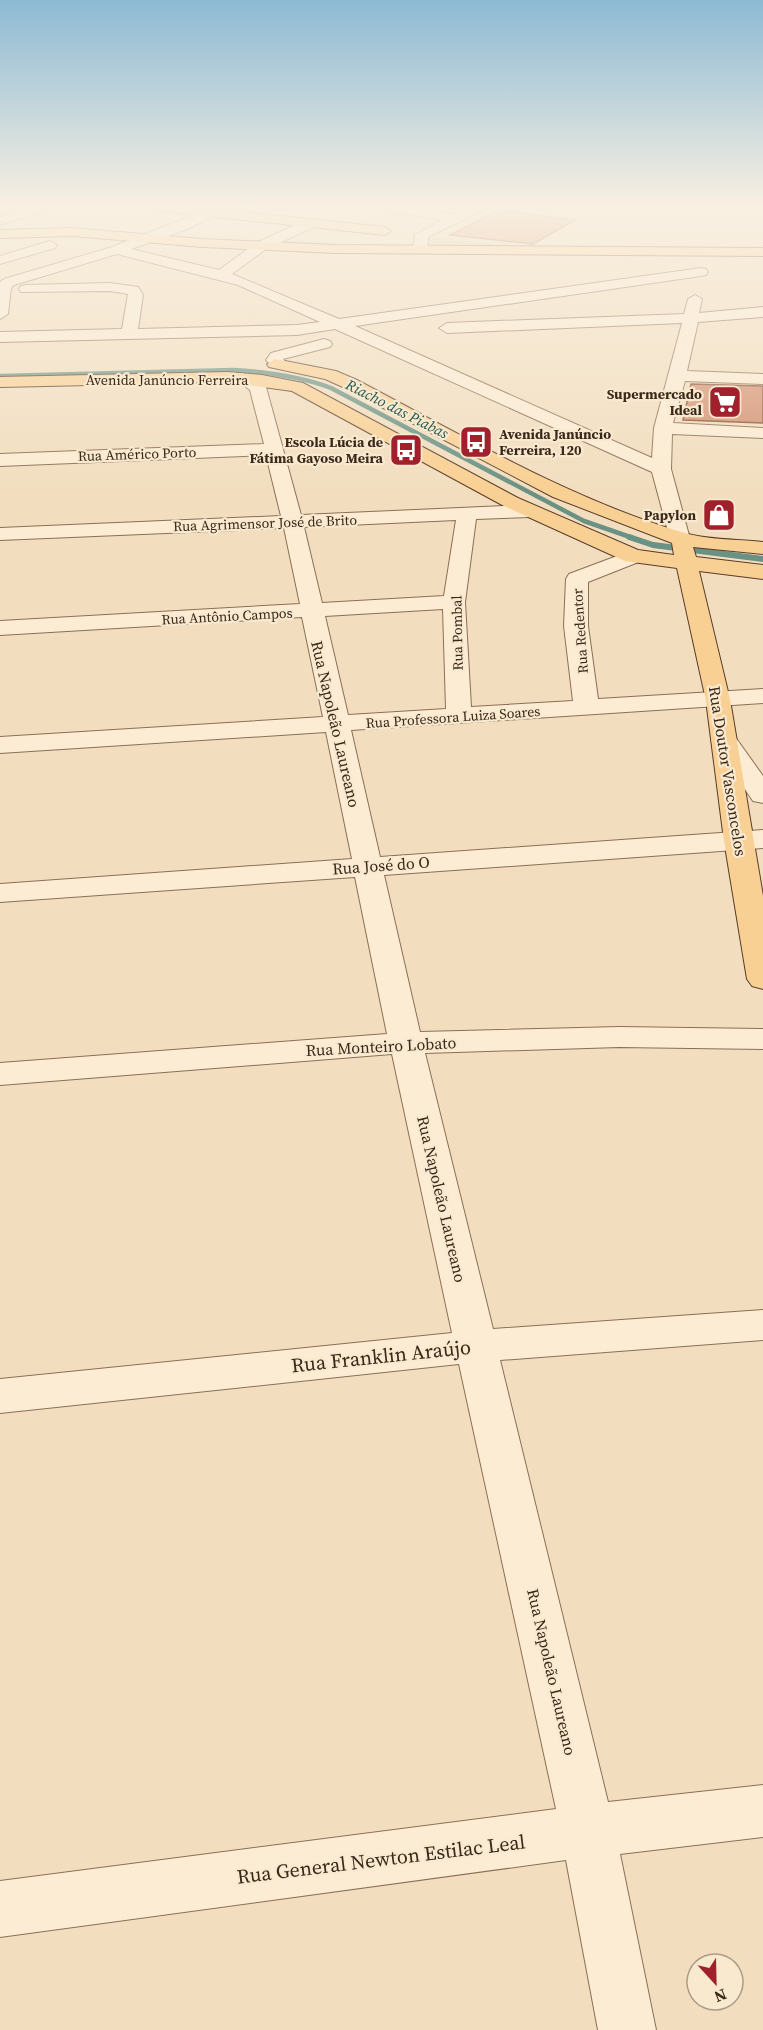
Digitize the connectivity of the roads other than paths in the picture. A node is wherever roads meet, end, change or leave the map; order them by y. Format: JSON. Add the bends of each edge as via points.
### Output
{"nodes":[{"id":1,"x":135,"y":302,"type":"edge"},
{"id":2,"x":285,"y":302,"type":"edge"},
{"id":3,"x":497,"y":302,"type":"edge"},
{"id":4,"x":503,"y":302,"type":"edge"},
{"id":5,"x":695,"y":302,"type":"edge"},
{"id":6,"x":763,"y":312,"type":"edge"},
{"id":7,"x":763,"y":318,"type":"edge"},
{"id":8,"x":337,"y":324,"type":"junction"},
{"id":9,"x":690,"y":324,"type":"junction"},
{"id":10,"x":551,"y":326,"type":"junction"},
{"id":11,"x":434,"y":331,"type":"dead end"},
{"id":12,"x":731,"y":331,"type":"dead end"},
{"id":13,"x":398,"y":333,"type":"dead end"},
{"id":14,"x":129,"y":334,"type":"junction"},
{"id":15,"x":363,"y":336,"type":"junction"},
{"id":16,"x":0,"y":337,"type":"edge"},
{"id":17,"x":264,"y":351,"type":"dead end"},
{"id":18,"x":280,"y":364,"type":"junction"},
{"id":19,"x":0,"y":370,"type":"edge"},
{"id":20,"x":678,"y":376,"type":"junction"},
{"id":21,"x":763,"y":379,"type":"edge"},
{"id":22,"x":0,"y":382,"type":"edge"},
{"id":23,"x":251,"y":386,"type":"junction"},
{"id":24,"x":297,"y":387,"type":"junction"},
{"id":25,"x":663,"y":429,"type":"junction"},
{"id":26,"x":763,"y":432,"type":"edge"},
{"id":27,"x":273,"y":449,"type":"junction"},
{"id":28,"x":0,"y":460,"type":"edge"},
{"id":29,"x":661,"y":469,"type":"junction"},
{"id":30,"x":530,"y":511,"type":"junction"},
{"id":31,"x":467,"y":514,"type":"junction"},
{"id":32,"x":293,"y":522,"type":"junction"},
{"id":33,"x":0,"y":534,"type":"edge"},
{"id":34,"x":763,"y":548,"type":"edge"},
{"id":35,"x":684,"y":551,"type":"junction"},
{"id":36,"x":633,"y":556,"type":"junction"},
{"id":37,"x":763,"y":572,"type":"edge"},
{"id":38,"x":454,"y":602,"type":"junction"},
{"id":39,"x":311,"y":611,"type":"junction"},
{"id":40,"x":0,"y":628,"type":"edge"},
{"id":41,"x":763,"y":696,"type":"edge"},
{"id":42,"x":718,"y":700,"type":"junction"},
{"id":43,"x":586,"y":707,"type":"junction"},
{"id":44,"x":459,"y":716,"type":"junction"},
{"id":45,"x":336,"y":725,"type":"junction"},
{"id":46,"x":724,"y":740,"type":"junction"},
{"id":47,"x":0,"y":745,"type":"edge"},
{"id":48,"x":763,"y":795,"type":"edge"},
{"id":49,"x":750,"y":839,"type":"edge"},
{"id":50,"x":368,"y":866,"type":"junction"},
{"id":51,"x":0,"y":892,"type":"edge"},
{"id":52,"x":763,"y":979,"type":"edge"},
{"id":53,"x":763,"y":1039,"type":"edge"},
{"id":54,"x":406,"y":1043,"type":"junction"},
{"id":55,"x":0,"y":1074,"type":"edge"},
{"id":56,"x":763,"y":1325,"type":"edge"},
{"id":57,"x":477,"y":1346,"type":"junction"},
{"id":58,"x":0,"y":1396,"type":"edge"},
{"id":59,"x":763,"y":1811,"type":"edge"},
{"id":60,"x":588,"y":1831,"type":"junction"},
{"id":61,"x":0,"y":1909,"type":"edge"},
{"id":62,"x":627,"y":2030,"type":"edge"}],
"edges":[{"from":1,"to":14,"type":"street"},
{"from":2,"to":8,"type":"street"},
{"from":3,"to":8,"type":"street"},
{"from":4,"to":10,"type":"street"},
{"from":5,"to":9,"type":"street"},
{"from":6,"to":9,"type":"street"},
{"from":7,"to":9,"type":"street"},
{"from":8,"to":14,"type":"street","via":[[272,332]]},
{"from":8,"to":15,"type":"street"},
{"from":9,"to":10,"type":"street"},
{"from":9,"to":12,"type":"street"},
{"from":9,"to":20,"type":"street"},
{"from":10,"to":11,"type":"street"},
{"from":13,"to":15,"type":"street"},
{"from":14,"to":16,"type":"street"},
{"from":15,"to":17,"type":"street","via":[[310,340]]},
{"from":15,"to":18,"type":"street","via":[[290,351],[277,356],[274,360]]},
{"from":15,"to":29,"type":"street"},
{"from":18,"to":19,"type":"main road","name":"Avenida Janúncio Ferreira","via":[[226,362]]},
{"from":18,"to":35,"type":"main road","name":"Avenida Janúncio Ferreira","via":[[330,375],[560,493]]},
{"from":20,"to":21,"type":"street"},
{"from":20,"to":25,"type":"street"},
{"from":22,"to":23,"type":"main road","name":"Avenida Janúncio Ferreira","via":[[187,377]]},
{"from":23,"to":24,"type":"main road","name":"Avenida Janúncio Ferreira"},
{"from":23,"to":24,"type":"street"},
{"from":23,"to":27,"type":"street","name":"Rua Napoleão Laureano"},
{"from":24,"to":30,"type":"main road","name":"Avenida Janúncio Ferreira"},
{"from":25,"to":26,"type":"street"},
{"from":25,"to":29,"type":"street"},
{"from":27,"to":28,"type":"street","name":"Rua Américo Porto"},
{"from":27,"to":32,"type":"street","name":"Rua Napoleão Laureano"},
{"from":29,"to":35,"type":"street"},
{"from":30,"to":31,"type":"street","name":"Rua Agrimensor José de Brito"},
{"from":30,"to":36,"type":"main road","name":"Avenida Janúncio Ferreira"},
{"from":31,"to":32,"type":"street","name":"Rua Agrimensor José de Brito"},
{"from":31,"to":38,"type":"street","name":"Rua Pombal"},
{"from":32,"to":33,"type":"street","name":"Rua Agrimensor José de Brito"},
{"from":32,"to":39,"type":"street","name":"Rua Napoleão Laureano"},
{"from":34,"to":35,"type":"main road"},
{"from":35,"to":36,"type":"main road","name":"Avenida Janúncio Ferreira"},
{"from":35,"to":37,"type":"main road"},
{"from":35,"to":42,"type":"main road","name":"Rua Doutor Vasconcelos"},
{"from":36,"to":43,"type":"street","name":"Rua Redentor","via":[[577,579]]},
{"from":38,"to":39,"type":"street","name":"Rua Antônio Campos"},
{"from":38,"to":44,"type":"street","name":"Rua Pombal"},
{"from":39,"to":40,"type":"street","name":"Rua Antônio Campos"},
{"from":39,"to":45,"type":"street","name":"Rua Napoleão Laureano"},
{"from":41,"to":42,"type":"street","name":"Rua Professora Luiza Soares"},
{"from":42,"to":43,"type":"street","name":"Rua Professora Luiza Soares"},
{"from":42,"to":46,"type":"main road","name":"Rua Doutor Vasconcelos"},
{"from":43,"to":44,"type":"street","name":"Rua Professora Luiza Soares"},
{"from":44,"to":45,"type":"street","name":"Rua Professora Luiza Soares"},
{"from":45,"to":47,"type":"street","name":"Rua Professora Luiza Soares"},
{"from":45,"to":50,"type":"street","name":"Rua Napoleão Laureano"},
{"from":46,"to":48,"type":"street"},
{"from":46,"to":49,"type":"main road","name":"Rua Doutor Vasconcelos"},
{"from":49,"to":50,"type":"street","name":"Rua José do O"},
{"from":49,"to":52,"type":"main road","name":"Rua Doutor Vasconcelos"},
{"from":50,"to":51,"type":"street","name":"Rua José do O"},
{"from":50,"to":54,"type":"street","name":"Rua Napoleão Laureano"},
{"from":53,"to":54,"type":"street","name":"Rua Monteiro Lobato","via":[[619,1037]]},
{"from":54,"to":55,"type":"street","name":"Rua Monteiro Lobato"},
{"from":54,"to":57,"type":"street","name":"Rua Napoleão Laureano"},
{"from":56,"to":57,"type":"street","name":"Rua Franklin Araújo"},
{"from":57,"to":58,"type":"street","name":"Rua Franklin Araújo"},
{"from":57,"to":60,"type":"street","name":"Rua Napoleão Laureano"},
{"from":59,"to":60,"type":"street","name":"Rua General Newton Estilac Leal"},
{"from":60,"to":61,"type":"street","name":"Rua General Newton Estilac Leal"},
{"from":60,"to":62,"type":"street","name":"Rua Napoleão Laureano"}]}
